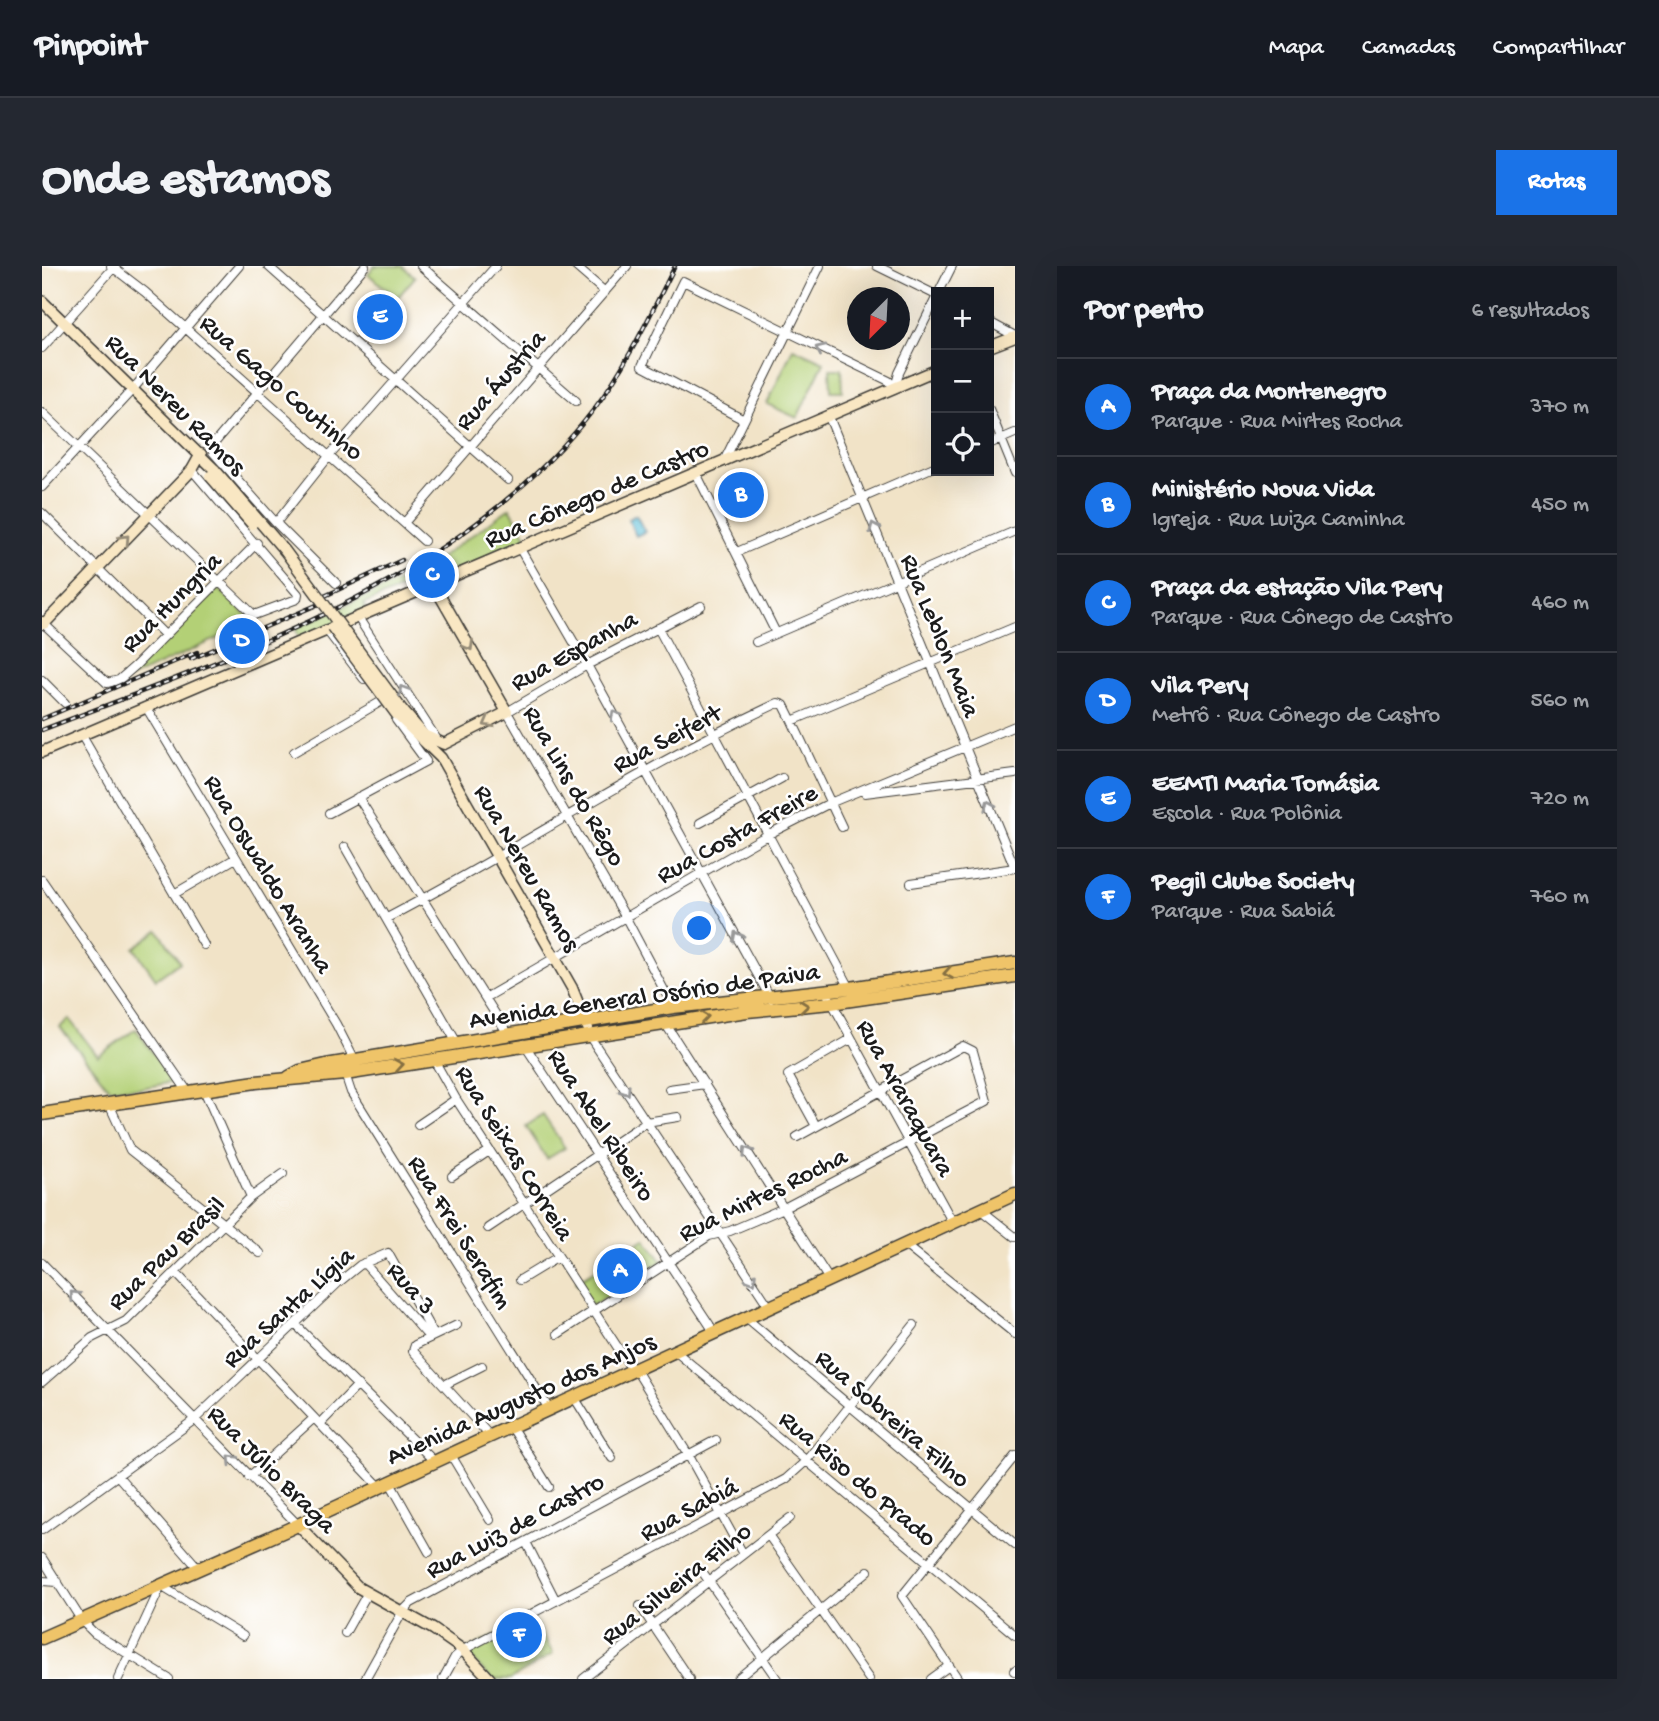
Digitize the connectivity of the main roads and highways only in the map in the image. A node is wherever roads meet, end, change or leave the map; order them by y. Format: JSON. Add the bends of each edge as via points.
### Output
{"nodes":[{"id":1,"x":1015,"y":962,"type":"edge"},
{"id":2,"x":1015,"y":976,"type":"edge"},
{"id":3,"x":909,"y":985,"type":"junction"},
{"id":4,"x":852,"y":994,"type":"junction"},
{"id":5,"x":588,"y":1028,"type":"junction"},
{"id":6,"x":283,"y":1081,"type":"junction"},
{"id":7,"x":42,"y":1114,"type":"edge"},
{"id":8,"x":1015,"y":1194,"type":"edge"},
{"id":9,"x":42,"y":1638,"type":"edge"}],
"edges":[{"from":1,"to":3,"type":"main road","name":"Avenida General Osório de Paiva","one_way":true},
{"from":2,"to":3,"type":"main road","name":"Avenida General Osório de Paiva"},
{"from":3,"to":4,"type":"main road","name":"Avenida General Osório de Paiva"},
{"from":5,"to":4,"type":"main road","name":"Avenida General Osório de Paiva","one_way":true,"via":[[831,1003]]},
{"from":4,"to":5,"type":"main road","name":"Avenida General Osório de Paiva","via":[[825,990],[673,1007]]},
{"from":6,"to":5,"type":"main road","name":"Avenida General Osório de Paiva","one_way":true,"via":[[434,1060]]},
{"from":5,"to":6,"type":"main road","name":"Avenida General Osório de Paiva","via":[[508,1034],[300,1071]]},
{"from":6,"to":7,"type":"main road","name":"Avenida General Osório de Paiva"},
{"from":8,"to":9,"type":"main road","name":"Avenida Augusto dos Anjos"}]}
